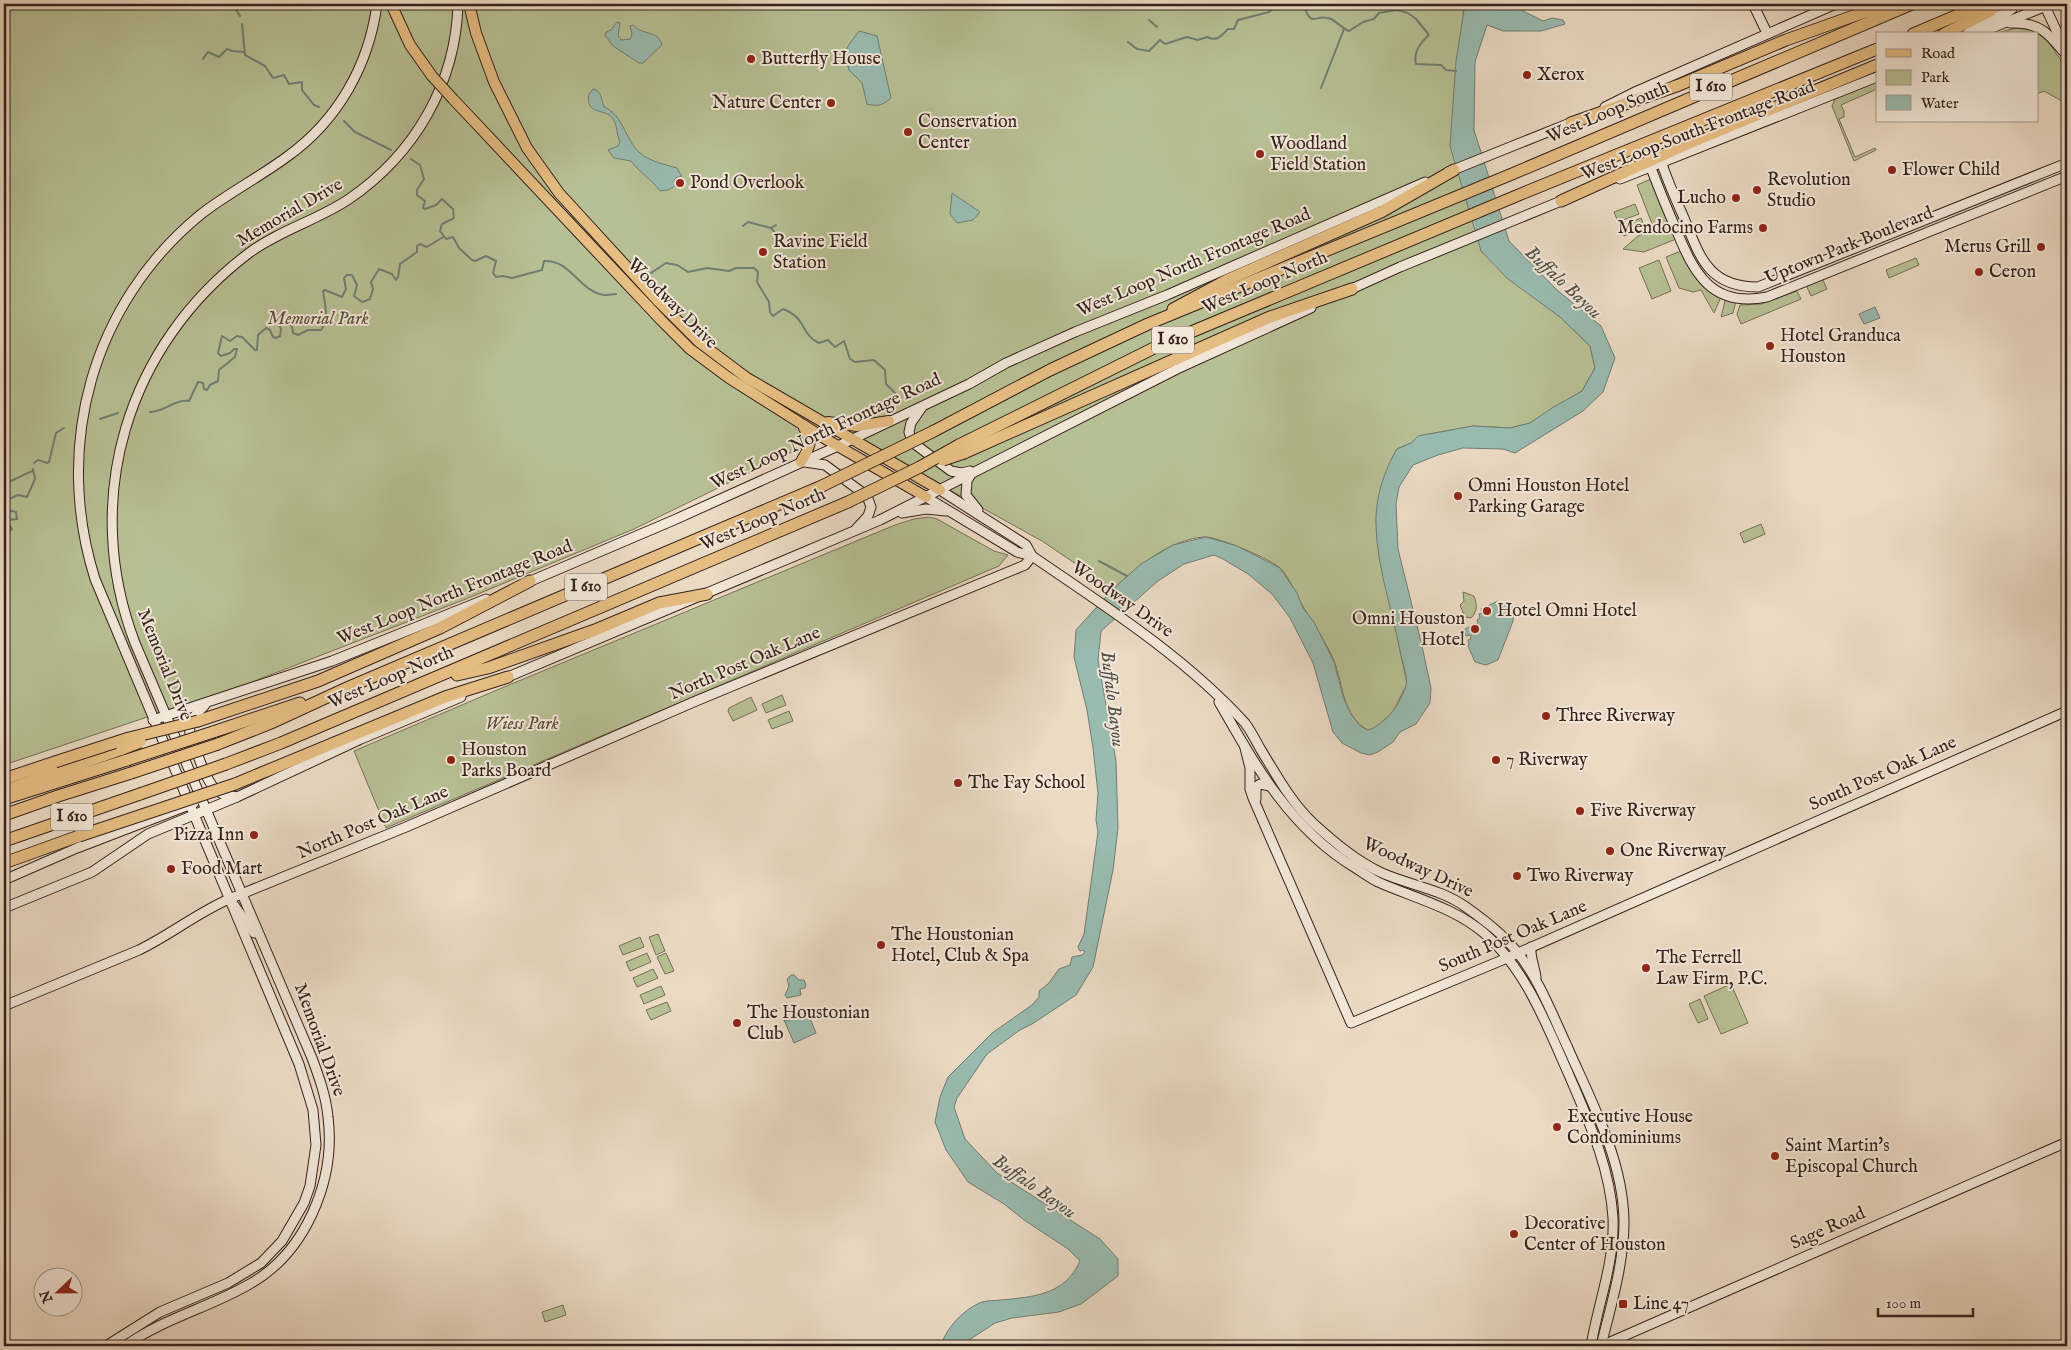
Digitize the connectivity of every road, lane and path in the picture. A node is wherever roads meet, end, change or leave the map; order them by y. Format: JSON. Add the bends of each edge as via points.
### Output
{"nodes":[{"id":1,"x":377,"y":4,"type":"edge"},
{"id":2,"x":391,"y":4,"type":"edge"},
{"id":3,"x":458,"y":4,"type":"edge"},
{"id":4,"x":469,"y":4,"type":"edge"},
{"id":5,"x":1753,"y":4,"type":"edge"},
{"id":6,"x":1836,"y":4,"type":"edge"},
{"id":7,"x":1897,"y":4,"type":"edge"},
{"id":8,"x":1912,"y":4,"type":"edge"},
{"id":9,"x":1984,"y":4,"type":"edge"},
{"id":10,"x":1998,"y":4,"type":"edge"},
{"id":11,"x":2013,"y":4,"type":"edge"},
{"id":12,"x":2047,"y":4,"type":"edge"},
{"id":13,"x":2065,"y":4,"type":"edge"},
{"id":14,"x":2067,"y":9,"type":"edge"},
{"id":15,"x":1953,"y":23,"type":"junction"},
{"id":16,"x":2004,"y":23,"type":"junction"},
{"id":17,"x":1920,"y":32,"type":"edge"},
{"id":18,"x":1946,"y":32,"type":"edge"},
{"id":19,"x":1969,"y":32,"type":"edge"},
{"id":20,"x":1982,"y":32,"type":"edge"},
{"id":21,"x":1767,"y":33,"type":"junction"},
{"id":22,"x":1876,"y":49,"type":"edge"},
{"id":23,"x":2067,"y":55,"type":"edge"},
{"id":24,"x":1876,"y":65,"type":"edge"},
{"id":25,"x":1876,"y":77,"type":"edge"},
{"id":26,"x":1571,"y":123,"type":"junction"},
{"id":27,"x":2067,"y":162,"type":"edge"},
{"id":28,"x":1662,"y":164,"type":"junction"},
{"id":29,"x":1651,"y":168,"type":"junction"},
{"id":30,"x":1454,"y":170,"type":"joint"},
{"id":31,"x":1512,"y":174,"type":"joint"},
{"id":32,"x":2067,"y":176,"type":"edge"},
{"id":33,"x":1561,"y":201,"type":"junction"},
{"id":34,"x":1377,"y":208,"type":"junction"},
{"id":35,"x":607,"y":247,"type":"junction"},
{"id":36,"x":600,"y":255,"type":"junction"},
{"id":37,"x":1352,"y":289,"type":"junction"},
{"id":38,"x":1148,"y":324,"type":"junction"},
{"id":39,"x":922,"y":407,"type":"junction"},
{"id":40,"x":820,"y":420,"type":"junction"},
{"id":41,"x":889,"y":421,"type":"junction"},
{"id":42,"x":802,"y":424,"type":"junction"},
{"id":43,"x":850,"y":440,"type":"junction"},
{"id":44,"x":838,"y":446,"type":"junction"},
{"id":45,"x":962,"y":449,"type":"junction"},
{"id":46,"x":801,"y":462,"type":"junction"},
{"id":47,"x":981,"y":468,"type":"junction"},
{"id":48,"x":971,"y":474,"type":"junction"},
{"id":49,"x":940,"y":490,"type":"junction"},
{"id":50,"x":926,"y":497,"type":"junction"},
{"id":51,"x":950,"y":512,"type":"junction"},
{"id":52,"x":880,"y":520,"type":"junction"},
{"id":53,"x":993,"y":524,"type":"junction"},
{"id":54,"x":852,"y":533,"type":"junction"},
{"id":55,"x":1032,"y":556,"type":"junction"},
{"id":56,"x":530,"y":581,"type":"junction"},
{"id":57,"x":707,"y":594,"type":"junction"},
{"id":58,"x":508,"y":676,"type":"junction"},
{"id":59,"x":428,"y":682,"type":"junction"},
{"id":60,"x":349,"y":687,"type":"junction"},
{"id":61,"x":1214,"y":693,"type":"junction"},
{"id":62,"x":207,"y":703,"type":"junction"},
{"id":63,"x":2067,"y":711,"type":"edge"},
{"id":64,"x":166,"y":716,"type":"junction"},
{"id":65,"x":203,"y":719,"type":"junction"},
{"id":66,"x":153,"y":720,"type":"junction"},
{"id":67,"x":1245,"y":748,"type":"junction"},
{"id":68,"x":124,"y":754,"type":"junction"},
{"id":69,"x":4,"y":779,"type":"edge"},
{"id":70,"x":1270,"y":786,"type":"junction"},
{"id":71,"x":4,"y":791,"type":"edge"},
{"id":72,"x":238,"y":797,"type":"junction"},
{"id":73,"x":4,"y":799,"type":"edge"},
{"id":74,"x":202,"y":800,"type":"junction"},
{"id":75,"x":1287,"y":801,"type":"junction"},
{"id":76,"x":190,"y":805,"type":"junction"},
{"id":77,"x":1258,"y":806,"type":"junction"},
{"id":78,"x":206,"y":810,"type":"junction"},
{"id":79,"x":194,"y":815,"type":"junction"},
{"id":80,"x":4,"y":816,"type":"edge"},
{"id":81,"x":4,"y":841,"type":"edge"},
{"id":82,"x":1343,"y":855,"type":"junction"},
{"id":83,"x":4,"y":863,"type":"edge"},
{"id":84,"x":4,"y":880,"type":"edge"},
{"id":85,"x":1413,"y":883,"type":"junction"},
{"id":86,"x":1408,"y":893,"type":"junction"},
{"id":87,"x":242,"y":894,"type":"junction"},
{"id":88,"x":229,"y":899,"type":"junction"},
{"id":89,"x":4,"y":908,"type":"edge"},
{"id":90,"x":1531,"y":947,"type":"junction"},
{"id":91,"x":1518,"y":953,"type":"junction"},
{"id":92,"x":1507,"y":958,"type":"junction"},
{"id":93,"x":271,"y":960,"type":"junction"},
{"id":94,"x":1537,"y":982,"type":"junction"},
{"id":95,"x":4,"y":1006,"type":"edge"},
{"id":96,"x":1563,"y":1049,"type":"junction"},
{"id":97,"x":2067,"y":1142,"type":"edge"},
{"id":98,"x":1608,"y":1143,"type":"junction"},
{"id":99,"x":1599,"y":1146,"type":"junction"},
{"id":100,"x":1606,"y":1325,"type":"junction"},
{"id":101,"x":124,"y":1333,"type":"junction"},
{"id":102,"x":1623,"y":1337,"type":"junction"},
{"id":103,"x":128,"y":1344,"type":"edge"},
{"id":104,"x":106,"y":1346,"type":"edge"},
{"id":105,"x":1591,"y":1346,"type":"edge"},
{"id":106,"x":1601,"y":1346,"type":"edge"}],
"edges":[{"from":1,"to":66,"type":"main road","name":"Memorial Drive","via":[[359,70],[329,118],[288,156],[202,214],[152,262],[118,314],[99,354],[86,393],[77,467],[79,508],[86,548],[110,618]]},
{"from":2,"to":36,"type":"main road","name":"Woodway Drive","bridge":true,"via":[[410,45],[432,76]]},
{"from":3,"to":64,"type":"main road","name":"Memorial Drive","via":[[455,42],[447,72],[435,102],[406,148],[349,199],[251,252],[213,283],[163,346],[129,413],[113,490],[114,559],[130,630]]},
{"from":4,"to":35,"type":"main road","name":"Woodway Drive","via":[[494,82],[527,148],[559,193]]},
{"from":5,"to":21,"type":"main road"},
{"from":6,"to":21,"type":"main road"},
{"from":7,"to":26,"type":"highway","via":[[1786,40],[1679,85]]},
{"from":8,"to":31,"type":"highway","name":"West Loop South","number":"I 610"},
{"from":9,"to":15,"type":"highway"},
{"from":10,"to":15,"type":"highway"},
{"from":11,"to":19,"type":"main road","via":[[2008,12]]},
{"from":12,"to":16,"type":"main road"},
{"from":12,"to":23,"type":"main road"},
{"from":13,"to":14,"type":"main road"},
{"from":15,"to":17,"type":"highway"},
{"from":15,"to":18,"type":"highway"},
{"from":16,"to":20,"type":"main road"},
{"from":16,"to":23,"type":"main road","via":[[2029,24],[2046,30]]},
{"from":21,"to":26,"type":"main road"},
{"from":22,"to":45,"type":"highway","name":"West Loop North","number":"I 610","via":[[1160,345]]},
{"from":24,"to":33,"type":"highway","via":[[1687,144]]},
{"from":25,"to":28,"type":"main road","name":"West Loop South Frontage Road"},
{"from":26,"to":30,"type":"main road"},
{"from":27,"to":28,"type":"main road","name":"Uptown Park Boulevard","via":[[1758,287],[1735,285],[1706,267]]},
{"from":28,"to":29,"type":"main road","name":"West Loop South Frontage Road"},
{"from":29,"to":32,"type":"main road","name":"Uptown Park Boulevard","via":[[1686,255],[1698,276],[1716,290],[1746,299],[1767,297]]},
{"from":29,"to":33,"type":"main road","name":"West Loop South Frontage Road"},
{"from":30,"to":34,"type":"highway"},
{"from":31,"to":38,"type":"highway","name":"West Loop North","number":"I 610"},
{"from":33,"to":37,"type":"main road","name":"West Loop South Frontage Road"},
{"from":34,"to":38,"type":"highway","via":[[1227,280]]},
{"from":34,"to":39,"type":"main road","name":"West Loop North Frontage Road","via":[[1075,332],[1014,359]]},
{"from":35,"to":36,"type":"main road"},
{"from":35,"to":40,"type":"main road","name":"Woodway Drive","via":[[716,356],[763,388]]},
{"from":36,"to":42,"type":"main road","name":"Woodway Drive","via":[[690,349]]},
{"from":37,"to":45,"type":"highway","via":[[1270,317]]},
{"from":37,"to":47,"type":"main road","via":[[1177,369]]},
{"from":38,"to":60,"type":"highway","name":"West Loop North","number":"I 610","bridge":true,"via":[[822,486]]},
{"from":39,"to":41,"type":"main road","name":"West Loop North Frontage Road"},
{"from":39,"to":47,"type":"main road","via":[[911,423],[912,442],[951,471],[960,473]]},
{"from":40,"to":41,"type":"main road","via":[[857,426]]},
{"from":40,"to":43,"type":"main road","name":"Woodway Drive"},
{"from":41,"to":43,"type":"main road","name":"West Loop North Frontage Road"},
{"from":42,"to":44,"type":"main road","name":"Woodway Drive"},
{"from":42,"to":46,"type":"main road","via":[[810,444]]},
{"from":43,"to":44,"type":"main road","name":"West Loop North Frontage Road"},
{"from":43,"to":49,"type":"main road","name":"Woodway Drive"},
{"from":44,"to":46,"type":"main road","name":"West Loop North Frontage Road"},
{"from":44,"to":50,"type":"main road","name":"Woodway Drive"},
{"from":45,"to":59,"type":"highway","name":"West Loop North","number":"I 610","bridge":true,"via":[[848,502]]},
{"from":46,"to":54,"type":"main road","via":[[825,465],[867,496],[871,507],[868,516]]},
{"from":46,"to":56,"type":"main road","name":"West Loop North Frontage Road"},
{"from":47,"to":48,"type":"main road"},
{"from":48,"to":49,"type":"main road"},
{"from":48,"to":53,"type":"main road","via":[[966,495]]},
{"from":49,"to":50,"type":"main road"},
{"from":49,"to":53,"type":"main road","name":"Woodway Drive"},
{"from":50,"to":51,"type":"main road","name":"Woodway Drive"},
{"from":50,"to":52,"type":"main road"},
{"from":51,"to":52,"type":"main road","via":[[933,509],[909,511]]},
{"from":51,"to":55,"type":"main road","name":"Woodway Drive","via":[[1017,552]]},
{"from":52,"to":54,"type":"main road"},
{"from":53,"to":55,"type":"main road","name":"Woodway Drive","via":[[1026,545]]},
{"from":54,"to":57,"type":"main road"},
{"from":55,"to":61,"type":"main road","name":"Woodway Drive","via":[[1157,644]]},
{"from":55,"to":87,"type":"main road","name":"North Post Oak Lane","via":[[1025,565]]},
{"from":56,"to":62,"type":"main road","name":"West Loop North Frontage Road","via":[[332,661]]},
{"from":56,"to":65,"type":"highway","via":[[440,628],[318,682]]},
{"from":57,"to":58,"type":"main road"},
{"from":57,"to":59,"type":"highway","via":[[659,603],[488,668]]},
{"from":58,"to":72,"type":"main road"},
{"from":58,"to":83,"type":"highway","bridge":true,"via":[[445,698],[235,784]]},
{"from":59,"to":81,"type":"highway","name":"West Loop North","number":"I 610","bridge":true,"via":[[226,764]]},
{"from":60,"to":68,"type":"highway","bridge":true,"via":[[214,732]]},
{"from":60,"to":80,"type":"highway","name":"West Loop North","number":"I 610","bridge":true,"via":[[218,744]]},
{"from":61,"to":67,"type":"main road","name":"Woodway Drive"},
{"from":61,"to":75,"type":"main road","name":"Woodway Drive","via":[[1246,725]]},
{"from":62,"to":64,"type":"main road","name":"West Loop North Frontage Road"},
{"from":62,"to":72,"type":"main road","via":[[193,717],[190,734],[215,789]]},
{"from":63,"to":90,"type":"main road","name":"South Post Oak Lane"},
{"from":64,"to":66,"type":"main road","name":"West Loop North Frontage Road"},
{"from":64,"to":74,"type":"main road","name":"Memorial Drive"},
{"from":65,"to":68,"type":"highway","bridge":true},
{"from":65,"to":69,"type":"highway","bridge":true,"via":[[129,738]]},
{"from":66,"to":76,"type":"main road","name":"Memorial Drive"},
{"from":67,"to":70,"type":"main road","name":"Woodway Drive"},
{"from":67,"to":77,"type":"main road","name":"South Post Oak Lane","via":[[1250,768],[1250,789]]},
{"from":68,"to":71,"type":"highway"},
{"from":68,"to":73,"type":"highway"},
{"from":70,"to":75,"type":"main road","name":"Woodway Drive"},
{"from":70,"to":77,"type":"main road","via":[[1260,784],[1256,787]]},
{"from":72,"to":78,"type":"main road"},
{"from":74,"to":76,"type":"main road"},
{"from":74,"to":78,"type":"main road","name":"Memorial Drive"},
{"from":75,"to":82,"type":"main road","name":"Woodway Drive","via":[[1295,819],[1314,839]]},
{"from":76,"to":79,"type":"main road","name":"Memorial Drive"},
{"from":76,"to":84,"type":"main road"},
{"from":77,"to":92,"type":"main road","name":"South Post Oak Lane","via":[[1351,1023]]},
{"from":78,"to":79,"type":"main road"},
{"from":78,"to":87,"type":"main road","name":"Memorial Drive"},
{"from":79,"to":88,"type":"main road","name":"Memorial Drive"},
{"from":79,"to":89,"type":"main road","via":[[138,840],[92,872]]},
{"from":82,"to":85,"type":"main road","name":"Woodway Drive"},
{"from":82,"to":86,"type":"main road","name":"Woodway Drive","via":[[1377,881]]},
{"from":85,"to":86,"type":"main road"},
{"from":85,"to":91,"type":"main road","name":"Woodway Drive","via":[[1462,904],[1495,928]]},
{"from":86,"to":92,"type":"main road","name":"Woodway Drive","via":[[1456,914],[1484,934]]},
{"from":87,"to":88,"type":"main road","name":"North Post Oak Lane"},
{"from":87,"to":93,"type":"main road","name":"Memorial Drive"},
{"from":88,"to":93,"type":"main road","via":[[239,909]]},
{"from":88,"to":95,"type":"main road","name":"North Post Oak Lane","via":[[139,950]]},
{"from":88,"to":101,"type":"main road","name":"Memorial Drive","via":[[308,1090],[316,1144],[310,1186],[291,1228],[261,1262],[228,1283],[160,1312]]},
{"from":90,"to":91,"type":"main road","name":"South Post Oak Lane"},
{"from":90,"to":94,"type":"main road"},
{"from":91,"to":92,"type":"main road","name":"South Post Oak Lane"},
{"from":91,"to":94,"type":"main road","name":"Woodway Drive"},
{"from":92,"to":96,"type":"main road","name":"Woodway Drive"},
{"from":93,"to":103,"type":"main road","name":"Memorial Drive","via":[[312,1058],[326,1101],[330,1138],[318,1199],[290,1250],[266,1273],[233,1294],[149,1330]]},
{"from":94,"to":96,"type":"main road","name":"Woodway Drive"},
{"from":96,"to":98,"type":"main road","name":"Woodway Drive"},
{"from":96,"to":99,"type":"main road","name":"Woodway Drive"},
{"from":97,"to":102,"type":"main road","name":"Sage Road"},
{"from":98,"to":99,"type":"main road"},
{"from":98,"to":100,"type":"main road","name":"Woodway Drive","via":[[1621,1190],[1624,1220],[1622,1255]]},
{"from":99,"to":105,"type":"main road","name":"Woodway Drive","via":[[1610,1191],[1612,1251]]},
{"from":100,"to":102,"type":"main road"},
{"from":100,"to":106,"type":"main road","name":"Woodway Drive"},
{"from":101,"to":103,"type":"main road"},
{"from":101,"to":104,"type":"main road","name":"Memorial Drive"},
{"from":102,"to":106,"type":"main road","name":"Sage Road"}]}
